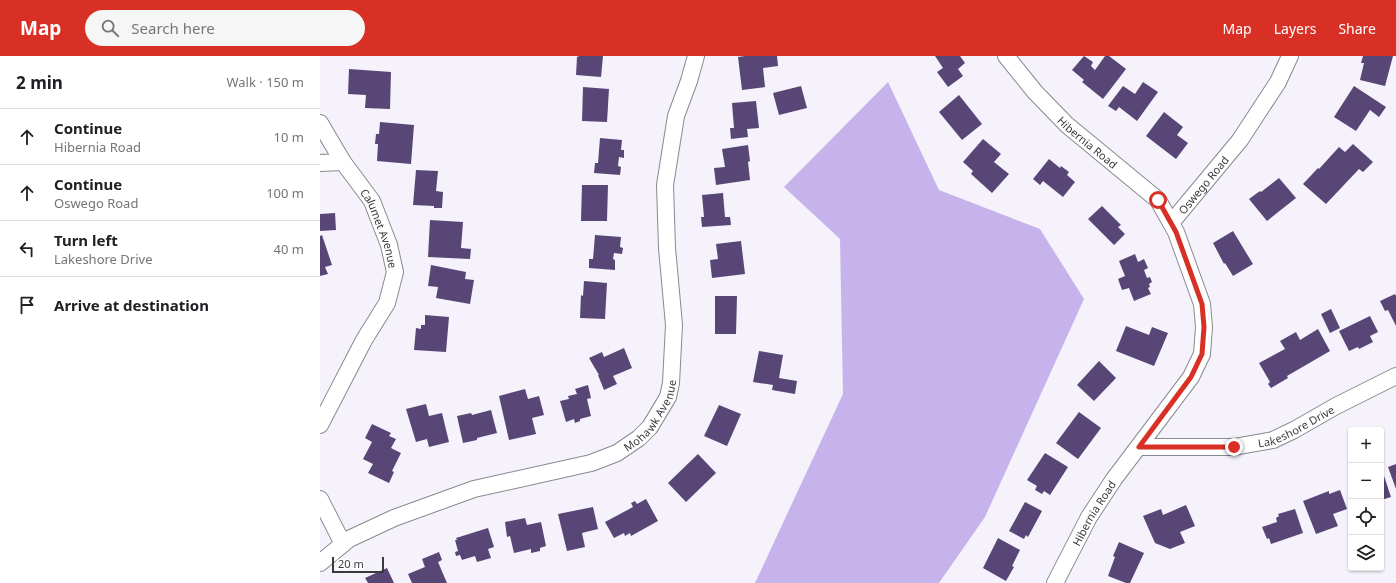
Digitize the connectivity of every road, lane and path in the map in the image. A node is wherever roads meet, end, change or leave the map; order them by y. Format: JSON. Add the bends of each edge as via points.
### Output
{"nodes":[{"id":1,"x":696,"y":56,"type":"edge"},
{"id":2,"x":1006,"y":56,"type":"edge"},
{"id":3,"x":1290,"y":56,"type":"edge"},
{"id":4,"x":320,"y":123,"type":"edge"},
{"id":5,"x":343,"y":162,"type":"junction"},
{"id":6,"x":320,"y":163,"type":"edge"},
{"id":7,"x":1171,"y":223,"type":"junction"},
{"id":8,"x":1396,"y":376,"type":"edge"},
{"id":9,"x":320,"y":425,"type":"edge"},
{"id":10,"x":1139,"y":447,"type":"junction"},
{"id":11,"x":320,"y":499,"type":"edge"},
{"id":12,"x":343,"y":544,"type":"junction"},
{"id":13,"x":320,"y":563,"type":"edge"},
{"id":14,"x":1055,"y":583,"type":"edge"}],
"edges":[{"from":1,"to":12,"type":"street","name":"Mohawk Avenue","via":[[676,116],[665,185],[667,248],[674,325],[671,383],[668,397],[650,427],[617,453],[591,463],[474,490],[394,518]]},
{"from":2,"to":7,"type":"street","name":"Hibernia Road","via":[[1066,125],[1158,200]]},
{"from":3,"to":7,"type":"street","name":"Oswego Road","via":[[1278,82],[1240,140]]},
{"from":4,"to":5,"type":"street","name":"Calumet Avenue"},
{"from":5,"to":6,"type":"street"},
{"from":5,"to":9,"type":"street","name":"Calumet Avenue","via":[[372,201],[389,245],[395,272],[387,303],[364,340]]},
{"from":7,"to":10,"type":"street","name":"Oswego Road","via":[[1202,304],[1202,354],[1191,377]]},
{"from":8,"to":10,"type":"street","name":"Lakeshore Drive","via":[[1273,440],[1234,447]]},
{"from":10,"to":14,"type":"street","name":"Hibernia Road","via":[[1089,517]]},
{"from":11,"to":12,"type":"street"},
{"from":12,"to":13,"type":"street","name":"Mohawk Avenue"}]}
